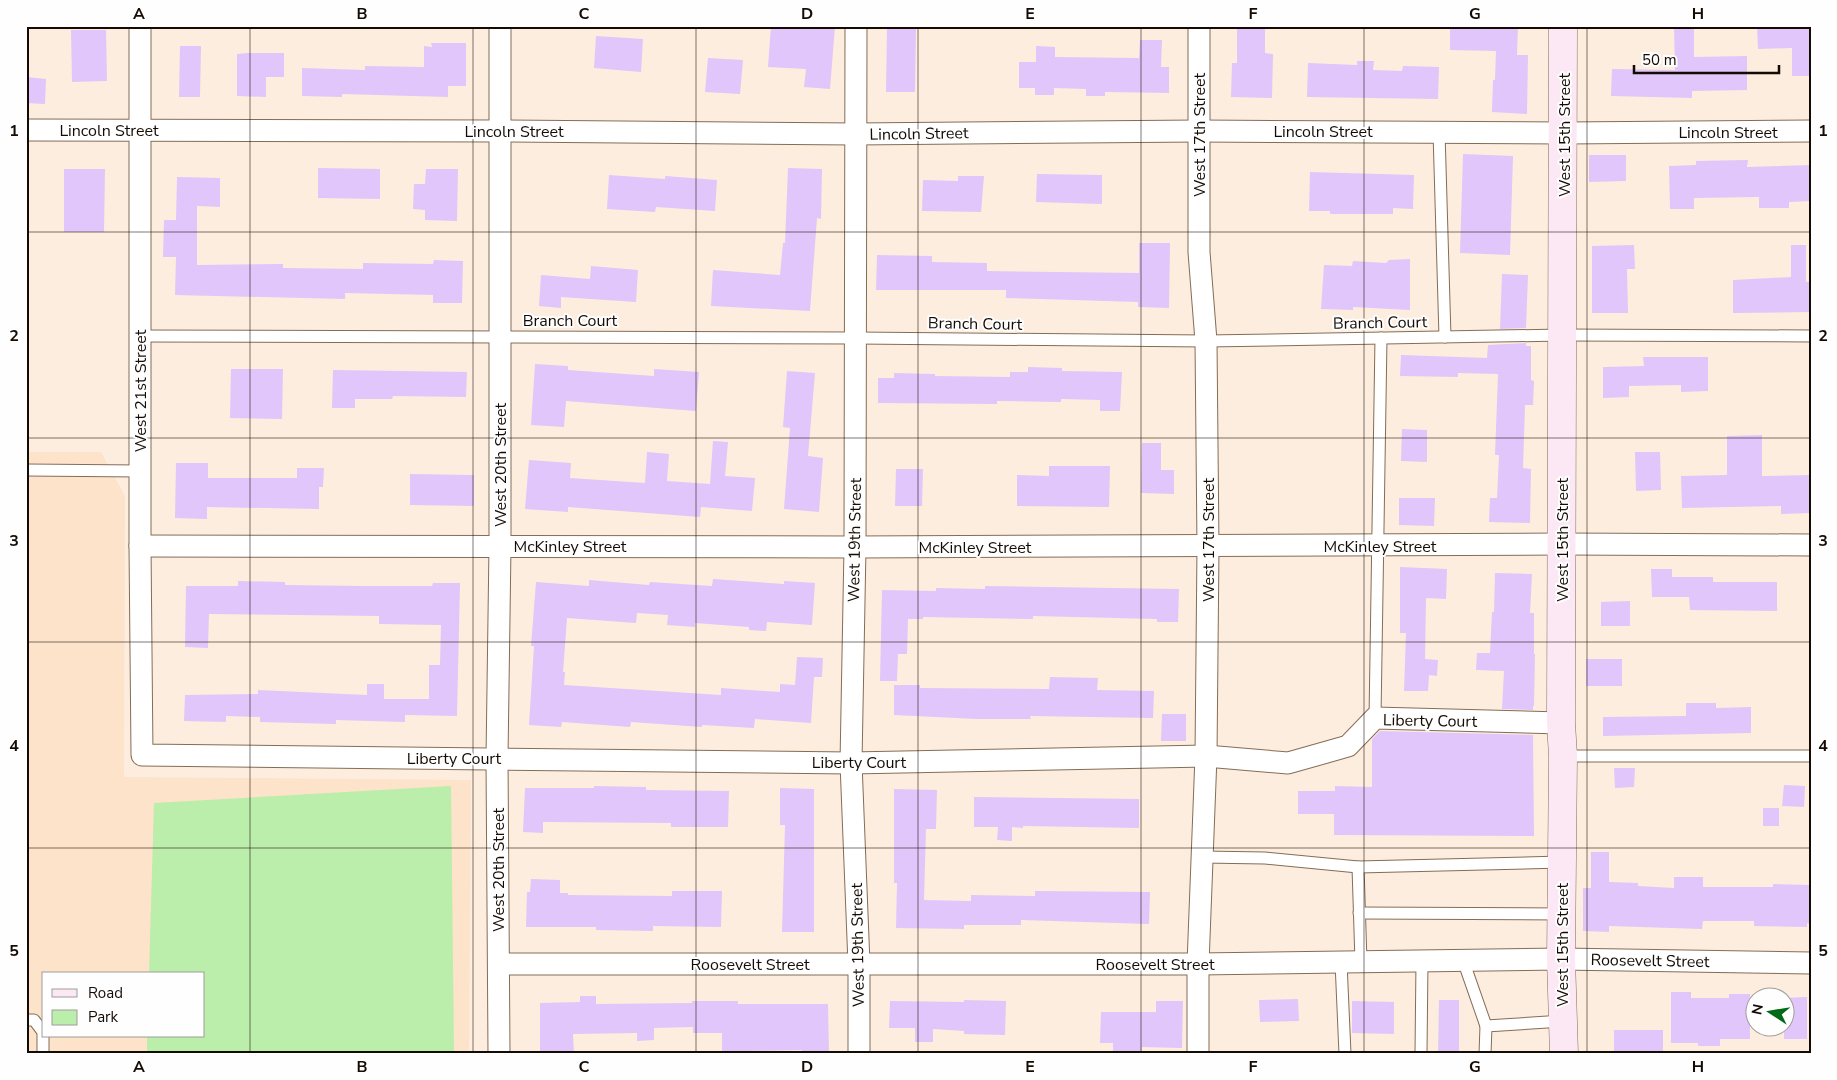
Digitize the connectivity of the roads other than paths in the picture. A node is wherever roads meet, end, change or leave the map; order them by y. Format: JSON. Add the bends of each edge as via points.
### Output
{"nodes":[{"id":1,"x":140,"y":26,"type":"edge"},
{"id":2,"x":500,"y":26,"type":"edge"},
{"id":3,"x":856,"y":26,"type":"edge"},
{"id":4,"x":1199,"y":26,"type":"edge"},
{"id":5,"x":1563,"y":26,"type":"edge"},
{"id":6,"x":26,"y":130,"type":"edge"},
{"id":7,"x":140,"y":130,"type":"junction"},
{"id":8,"x":500,"y":131,"type":"junction"},
{"id":9,"x":1199,"y":131,"type":"junction"},
{"id":10,"x":1811,"y":131,"type":"edge"},
{"id":11,"x":1439,"y":132,"type":"junction"},
{"id":12,"x":1564,"y":133,"type":"junction"},
{"id":13,"x":855,"y":134,"type":"junction"},
{"id":14,"x":1563,"y":334,"type":"junction"},
{"id":15,"x":140,"y":336,"type":"junction"},
{"id":16,"x":500,"y":336,"type":"junction"},
{"id":17,"x":1811,"y":336,"type":"edge"},
{"id":18,"x":1444,"y":337,"type":"junction"},
{"id":19,"x":856,"y":338,"type":"junction"},
{"id":20,"x":1381,"y":338,"type":"junction"},
{"id":21,"x":1206,"y":341,"type":"junction"},
{"id":22,"x":26,"y":470,"type":"edge"},
{"id":23,"x":140,"y":471,"type":"junction"},
{"id":24,"x":1561,"y":544,"type":"junction"},
{"id":25,"x":1811,"y":545,"type":"edge"},
{"id":26,"x":140,"y":546,"type":"junction"},
{"id":27,"x":500,"y":546,"type":"junction"},
{"id":28,"x":1378,"y":546,"type":"junction"},
{"id":29,"x":854,"y":547,"type":"junction"},
{"id":30,"x":1208,"y":547,"type":"junction"},
{"id":31,"x":1375,"y":718,"type":"junction"},
{"id":32,"x":1561,"y":723,"type":"junction"},
{"id":33,"x":142,"y":755,"type":"joint"},
{"id":34,"x":1206,"y":756,"type":"junction"},
{"id":35,"x":1563,"y":756,"type":"junction"},
{"id":36,"x":1811,"y":756,"type":"edge"},
{"id":37,"x":497,"y":758,"type":"junction"},
{"id":38,"x":851,"y":763,"type":"junction"},
{"id":39,"x":1202,"y":857,"type":"junction"},
{"id":40,"x":1562,"y":862,"type":"junction"},
{"id":41,"x":1358,"y":867,"type":"junction"},
{"id":42,"x":1359,"y":913,"type":"junction"},
{"id":43,"x":1561,"y":914,"type":"junction"},
{"id":44,"x":1561,"y":959,"type":"junction"},
{"id":45,"x":1463,"y":960,"type":"junction"},
{"id":46,"x":1422,"y":961,"type":"junction"},
{"id":47,"x":1351,"y":962,"type":"junction"},
{"id":48,"x":1811,"y":963,"type":"edge"},
{"id":49,"x":499,"y":964,"type":"junction"},
{"id":50,"x":859,"y":964,"type":"junction"},
{"id":51,"x":1198,"y":964,"type":"junction"},
{"id":52,"x":26,"y":1020,"type":"edge"},
{"id":53,"x":1563,"y":1021,"type":"junction"},
{"id":54,"x":1486,"y":1026,"type":"junction"},
{"id":55,"x":42,"y":1031,"type":"edge"},
{"id":56,"x":43,"y":1038,"type":"edge"},
{"id":57,"x":43,"y":1054,"type":"edge"},
{"id":58,"x":499,"y":1054,"type":"edge"},
{"id":59,"x":859,"y":1054,"type":"edge"},
{"id":60,"x":1198,"y":1054,"type":"edge"},
{"id":61,"x":1345,"y":1054,"type":"edge"},
{"id":62,"x":1421,"y":1054,"type":"edge"},
{"id":63,"x":1485,"y":1054,"type":"edge"},
{"id":64,"x":1564,"y":1054,"type":"edge"}],
"edges":[{"from":1,"to":7,"type":"street","name":"West 21st Street"},
{"from":2,"to":8,"type":"street","name":"West 20th Street"},
{"from":3,"to":13,"type":"street","name":"West 19th Street"},
{"from":4,"to":9,"type":"street","name":"West 17th Street"},
{"from":5,"to":12,"type":"main road","name":"West 15th Street"},
{"from":6,"to":7,"type":"street","name":"Lincoln Street"},
{"from":7,"to":8,"type":"street","name":"Lincoln Street"},
{"from":7,"to":15,"type":"street","name":"West 21st Street"},
{"from":8,"to":13,"type":"street","name":"Lincoln Street"},
{"from":8,"to":16,"type":"street","name":"West 20th Street"},
{"from":9,"to":11,"type":"street","name":"Lincoln Street"},
{"from":9,"to":13,"type":"street","name":"Lincoln Street"},
{"from":9,"to":21,"type":"street","name":"West 17th Street","via":[[1199,252]]},
{"from":10,"to":12,"type":"street","name":"Lincoln Street"},
{"from":11,"to":12,"type":"street","name":"Lincoln Street"},
{"from":11,"to":18,"type":"lane"},
{"from":12,"to":14,"type":"main road","name":"West 15th Street"},
{"from":13,"to":19,"type":"street","name":"West 19th Street"},
{"from":14,"to":17,"type":"lane","name":"Branch Court"},
{"from":14,"to":18,"type":"lane","name":"Branch Court"},
{"from":14,"to":24,"type":"main road","name":"West 15th Street"},
{"from":15,"to":16,"type":"lane","name":"Branch Court"},
{"from":15,"to":23,"type":"street","name":"West 21st Street"},
{"from":16,"to":19,"type":"lane","name":"Branch Court"},
{"from":16,"to":27,"type":"street","name":"West 20th Street"},
{"from":18,"to":20,"type":"lane","name":"Branch Court"},
{"from":19,"to":21,"type":"lane","name":"Branch Court"},
{"from":19,"to":29,"type":"street","name":"West 19th Street"},
{"from":20,"to":21,"type":"lane","name":"Branch Court"},
{"from":20,"to":28,"type":"lane"},
{"from":21,"to":30,"type":"street","name":"West 17th Street"},
{"from":22,"to":23,"type":"lane"},
{"from":23,"to":26,"type":"street","name":"West 21st Street"},
{"from":24,"to":25,"type":"street","name":"McKinley Street"},
{"from":24,"to":28,"type":"street","name":"McKinley Street"},
{"from":24,"to":32,"type":"main road","name":"West 15th Street"},
{"from":26,"to":27,"type":"street","name":"McKinley Street"},
{"from":26,"to":33,"type":"street","name":"West 21st Street"},
{"from":27,"to":29,"type":"street","name":"McKinley Street"},
{"from":27,"to":37,"type":"street","name":"West 20th Street"},
{"from":28,"to":30,"type":"street","name":"McKinley Street"},
{"from":28,"to":31,"type":"lane"},
{"from":29,"to":30,"type":"street","name":"McKinley Street"},
{"from":29,"to":38,"type":"street","name":"West 19th Street"},
{"from":30,"to":34,"type":"street","name":"West 17th Street"},
{"from":31,"to":32,"type":"street","name":"Liberty Court"},
{"from":31,"to":34,"type":"street","name":"Liberty Court","via":[[1348,746],[1288,763]]},
{"from":32,"to":35,"type":"main road","name":"West 15th Street"},
{"from":33,"to":37,"type":"street","name":"Liberty Court"},
{"from":34,"to":38,"type":"street","name":"Liberty Court"},
{"from":34,"to":39,"type":"street","name":"West 17th Street"},
{"from":35,"to":36,"type":"lane"},
{"from":35,"to":40,"type":"main road","name":"West 15th Street"},
{"from":37,"to":38,"type":"street","name":"Liberty Court"},
{"from":37,"to":49,"type":"street","name":"West 20th Street"},
{"from":38,"to":50,"type":"street","name":"West 19th Street"},
{"from":39,"to":41,"type":"lane","via":[[1265,858]]},
{"from":39,"to":51,"type":"street","name":"West 17th Street"},
{"from":40,"to":41,"type":"lane"},
{"from":40,"to":43,"type":"main road","name":"West 15th Street"},
{"from":41,"to":42,"type":"lane"},
{"from":42,"to":43,"type":"lane"},
{"from":42,"to":47,"type":"lane"},
{"from":43,"to":44,"type":"main road","name":"West 15th Street"},
{"from":44,"to":45,"type":"street","name":"Roosevelt Street"},
{"from":44,"to":48,"type":"street","name":"Roosevelt Street"},
{"from":44,"to":53,"type":"main road","name":"West 15th Street"},
{"from":45,"to":46,"type":"street","name":"Roosevelt Street"},
{"from":45,"to":54,"type":"lane"},
{"from":46,"to":47,"type":"street","name":"Roosevelt Street"},
{"from":46,"to":62,"type":"lane"},
{"from":47,"to":51,"type":"street","name":"Roosevelt Street"},
{"from":47,"to":61,"type":"lane"},
{"from":49,"to":50,"type":"street","name":"Roosevelt Street"},
{"from":49,"to":58,"type":"street","name":"West 20th Street"},
{"from":50,"to":51,"type":"street","name":"Roosevelt Street"},
{"from":50,"to":59,"type":"street","name":"West 19th Street"},
{"from":51,"to":60,"type":"street","name":"West 17th Street"},
{"from":52,"to":55,"type":"lane","via":[[34,1020]]},
{"from":53,"to":54,"type":"lane"},
{"from":53,"to":64,"type":"main road","name":"West 15th Street"},
{"from":54,"to":63,"type":"lane"},
{"from":56,"to":57,"type":"lane"}]}
